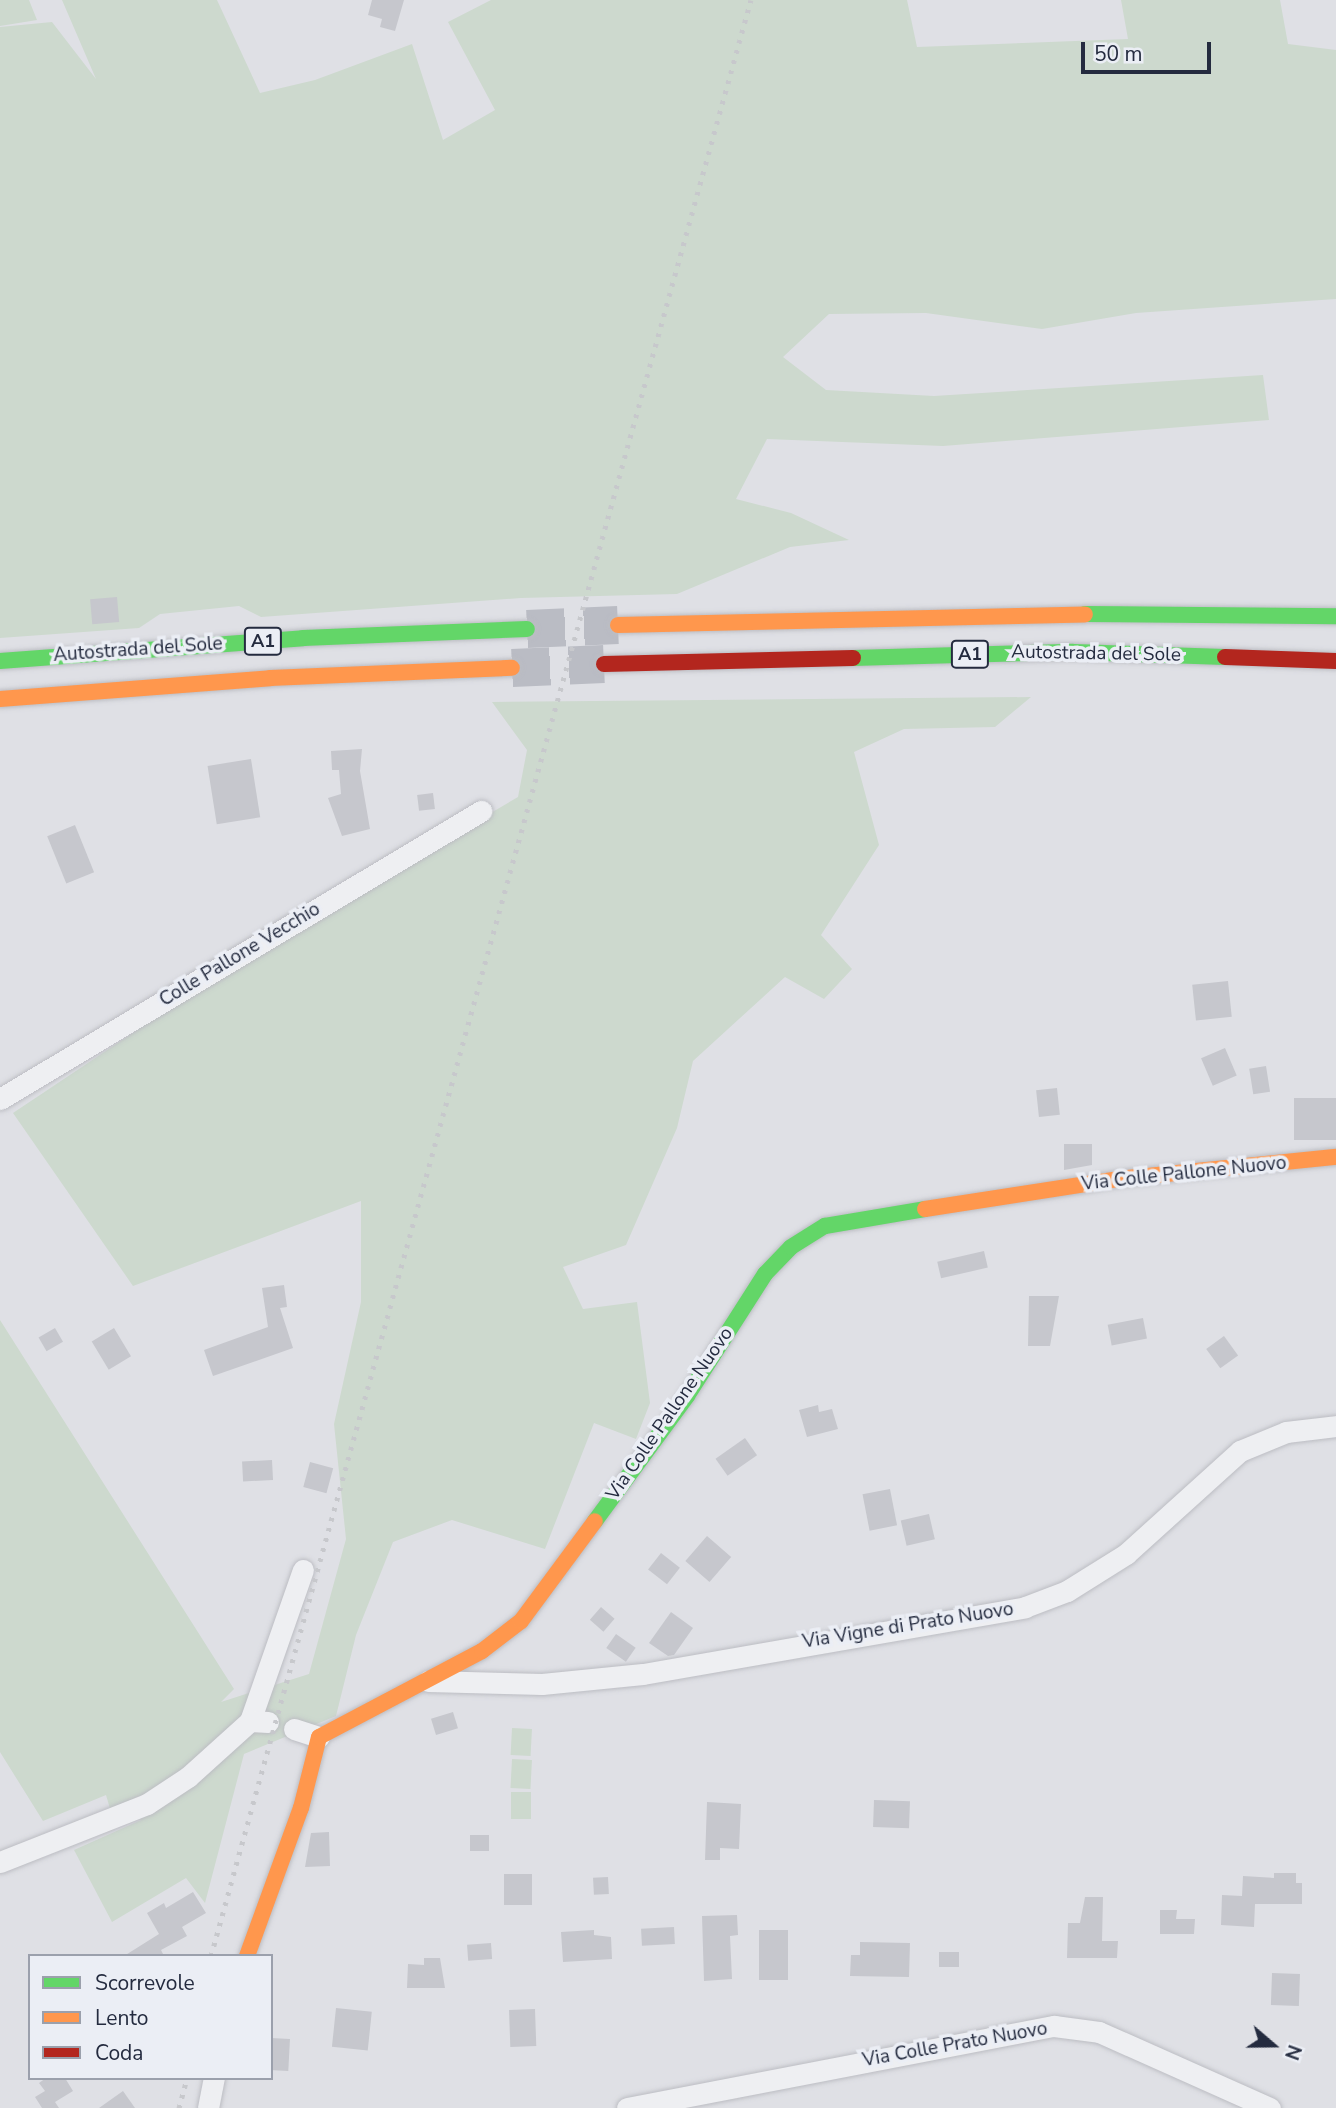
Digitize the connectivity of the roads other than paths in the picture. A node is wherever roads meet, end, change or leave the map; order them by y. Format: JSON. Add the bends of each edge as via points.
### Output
{"nodes":[{"id":1,"x":1336,"y":616,"type":"edge"},
{"id":2,"x":618,"y":625,"type":"tunnel mouth"},
{"id":3,"x":527,"y":629,"type":"tunnel mouth"},
{"id":4,"x":0,"y":661,"type":"edge"},
{"id":5,"x":1336,"y":661,"type":"edge"},
{"id":6,"x":604,"y":664,"type":"tunnel mouth"},
{"id":7,"x":512,"y":668,"type":"tunnel mouth"},
{"id":8,"x":0,"y":699,"type":"edge"},
{"id":9,"x":481,"y":811,"type":"dead end"},
{"id":10,"x":0,"y":1100,"type":"edge"},
{"id":11,"x":1336,"y":1157,"type":"edge"},
{"id":12,"x":1336,"y":1426,"type":"edge"},
{"id":13,"x":303,"y":1570,"type":"dead end"},
{"id":14,"x":426,"y":1681,"type":"junction"},
{"id":15,"x":294,"y":1729,"type":"dead end"},
{"id":16,"x":319,"y":1737,"type":"junction"},
{"id":17,"x":0,"y":1863,"type":"edge"},
{"id":18,"x":248,"y":1954,"type":"edge"},
{"id":19,"x":214,"y":2080,"type":"edge"},
{"id":20,"x":208,"y":2108,"type":"edge"},
{"id":21,"x":627,"y":2108,"type":"edge"},
{"id":22,"x":1270,"y":2108,"type":"edge"}],
"edges":[{"from":1,"to":2,"type":"main road","name":"Autostrada del Sole","number":"A1","via":[[1060,614]]},
{"from":3,"to":4,"type":"main road","name":"Autostrada del Sole","number":"A1","via":[[303,638]]},
{"from":5,"to":6,"type":"main road","name":"Autostrada del Sole","number":"A1","via":[[1073,652]]},
{"from":7,"to":8,"type":"main road","name":"Autostrada del Sole","number":"A1","via":[[270,678]]},
{"from":9,"to":10,"type":"street","name":"Colle Pallone Vecchio"},
{"from":11,"to":14,"type":"main road","name":"Via Colle Pallone Nuovo","via":[[1118,1179],[825,1226],[807,1236],[765,1274],[687,1396],[531,1609],[494,1643]]},
{"from":12,"to":14,"type":"street","name":"Via Vigne di Prato Nuovo","via":[[1286,1432],[1240,1451],[1126,1553],[1067,1591],[1025,1607],[643,1674],[542,1684]]},
{"from":13,"to":17,"type":"street","via":[[259,1721],[147,1804]]},
{"from":14,"to":16,"type":"main road","name":"Via Colle Pallone Nuovo"},
{"from":15,"to":16,"type":"street"},
{"from":16,"to":18,"type":"main road","via":[[300,1808]]},
{"from":19,"to":20,"type":"street"},
{"from":21,"to":22,"type":"street","name":"Via Colle Prato Nuovo","via":[[1054,2026],[1099,2032]]}]}
